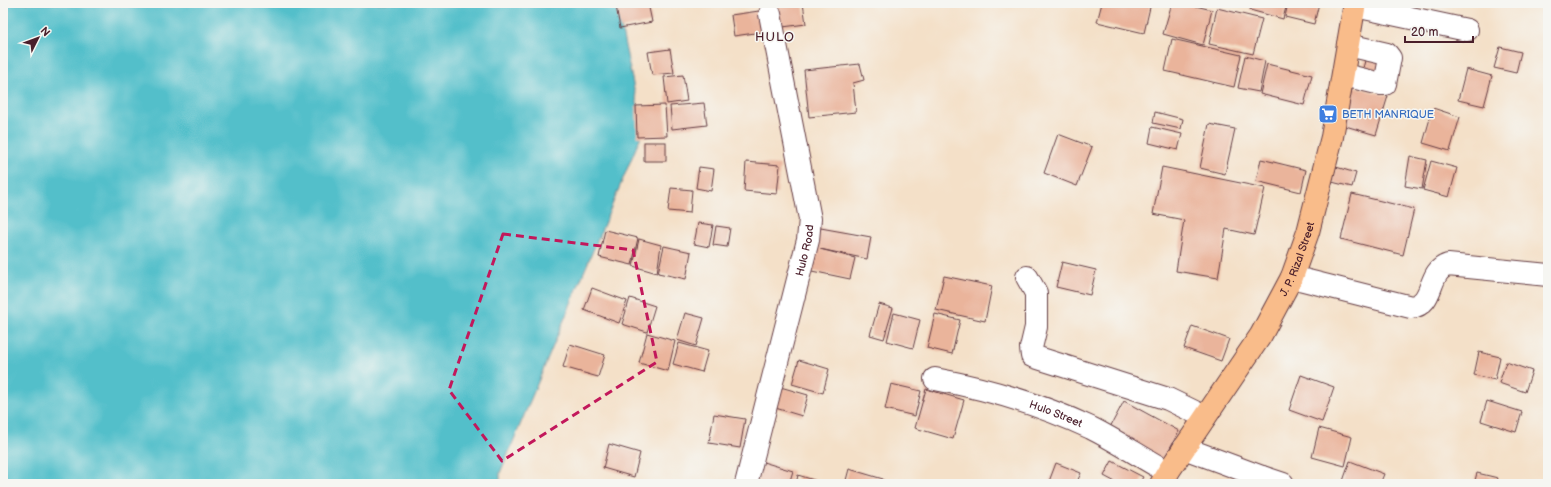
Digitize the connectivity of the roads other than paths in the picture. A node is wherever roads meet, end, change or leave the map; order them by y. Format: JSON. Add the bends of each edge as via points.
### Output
{"nodes":[{"id":1,"x":1355,"y":4,"type":"edge"},
{"id":2,"x":770,"y":14,"type":"dead end"},
{"id":3,"x":1467,"y":30,"type":"dead end"},
{"id":4,"x":1348,"y":45,"type":"junction"},
{"id":5,"x":1344,"y":75,"type":"junction"},
{"id":6,"x":1548,"y":275,"type":"edge"},
{"id":7,"x":1027,"y":277,"type":"dead end"},
{"id":8,"x":1292,"y":277,"type":"junction"},
{"id":9,"x":935,"y":379,"type":"dead end"},
{"id":10,"x":1205,"y":417,"type":"junction"},
{"id":11,"x":1184,"y":448,"type":"junction"},
{"id":12,"x":1164,"y":478,"type":"edge"},
{"id":13,"x":1261,"y":481,"type":"edge"},
{"id":14,"x":746,"y":484,"type":"edge"},
{"id":15,"x":1283,"y":484,"type":"edge"}],
"edges":[{"from":1,"to":3,"type":"street"},
{"from":1,"to":4,"type":"main road","name":"J. P. Rizal Street"},
{"from":2,"to":14,"type":"street","name":"Hulo Road","via":[[810,219],[808,240]]},
{"from":4,"to":5,"type":"main road","name":"J. P. Rizal Street"},
{"from":4,"to":5,"type":"street","via":[[1385,53],[1390,58],[1385,84]]},
{"from":5,"to":8,"type":"main road","name":"J. P. Rizal Street","via":[[1332,137],[1308,232]]},
{"from":6,"to":8,"type":"street","via":[[1448,265],[1439,269],[1423,303],[1418,307]]},
{"from":7,"to":10,"type":"street","via":[[1036,293],[1036,327],[1031,348],[1032,356],[1168,399]]},
{"from":8,"to":10,"type":"main road","name":"J. P. Rizal Street","via":[[1261,335]]},
{"from":9,"to":12,"type":"street","name":"Hulo Street","via":[[978,387],[1092,428]]},
{"from":10,"to":11,"type":"main road","name":"J. P. Rizal Street"},
{"from":11,"to":12,"type":"main road","name":"J. P. Rizal Street"},
{"from":11,"to":13,"type":"street"},
{"from":13,"to":15,"type":"street"}]}
